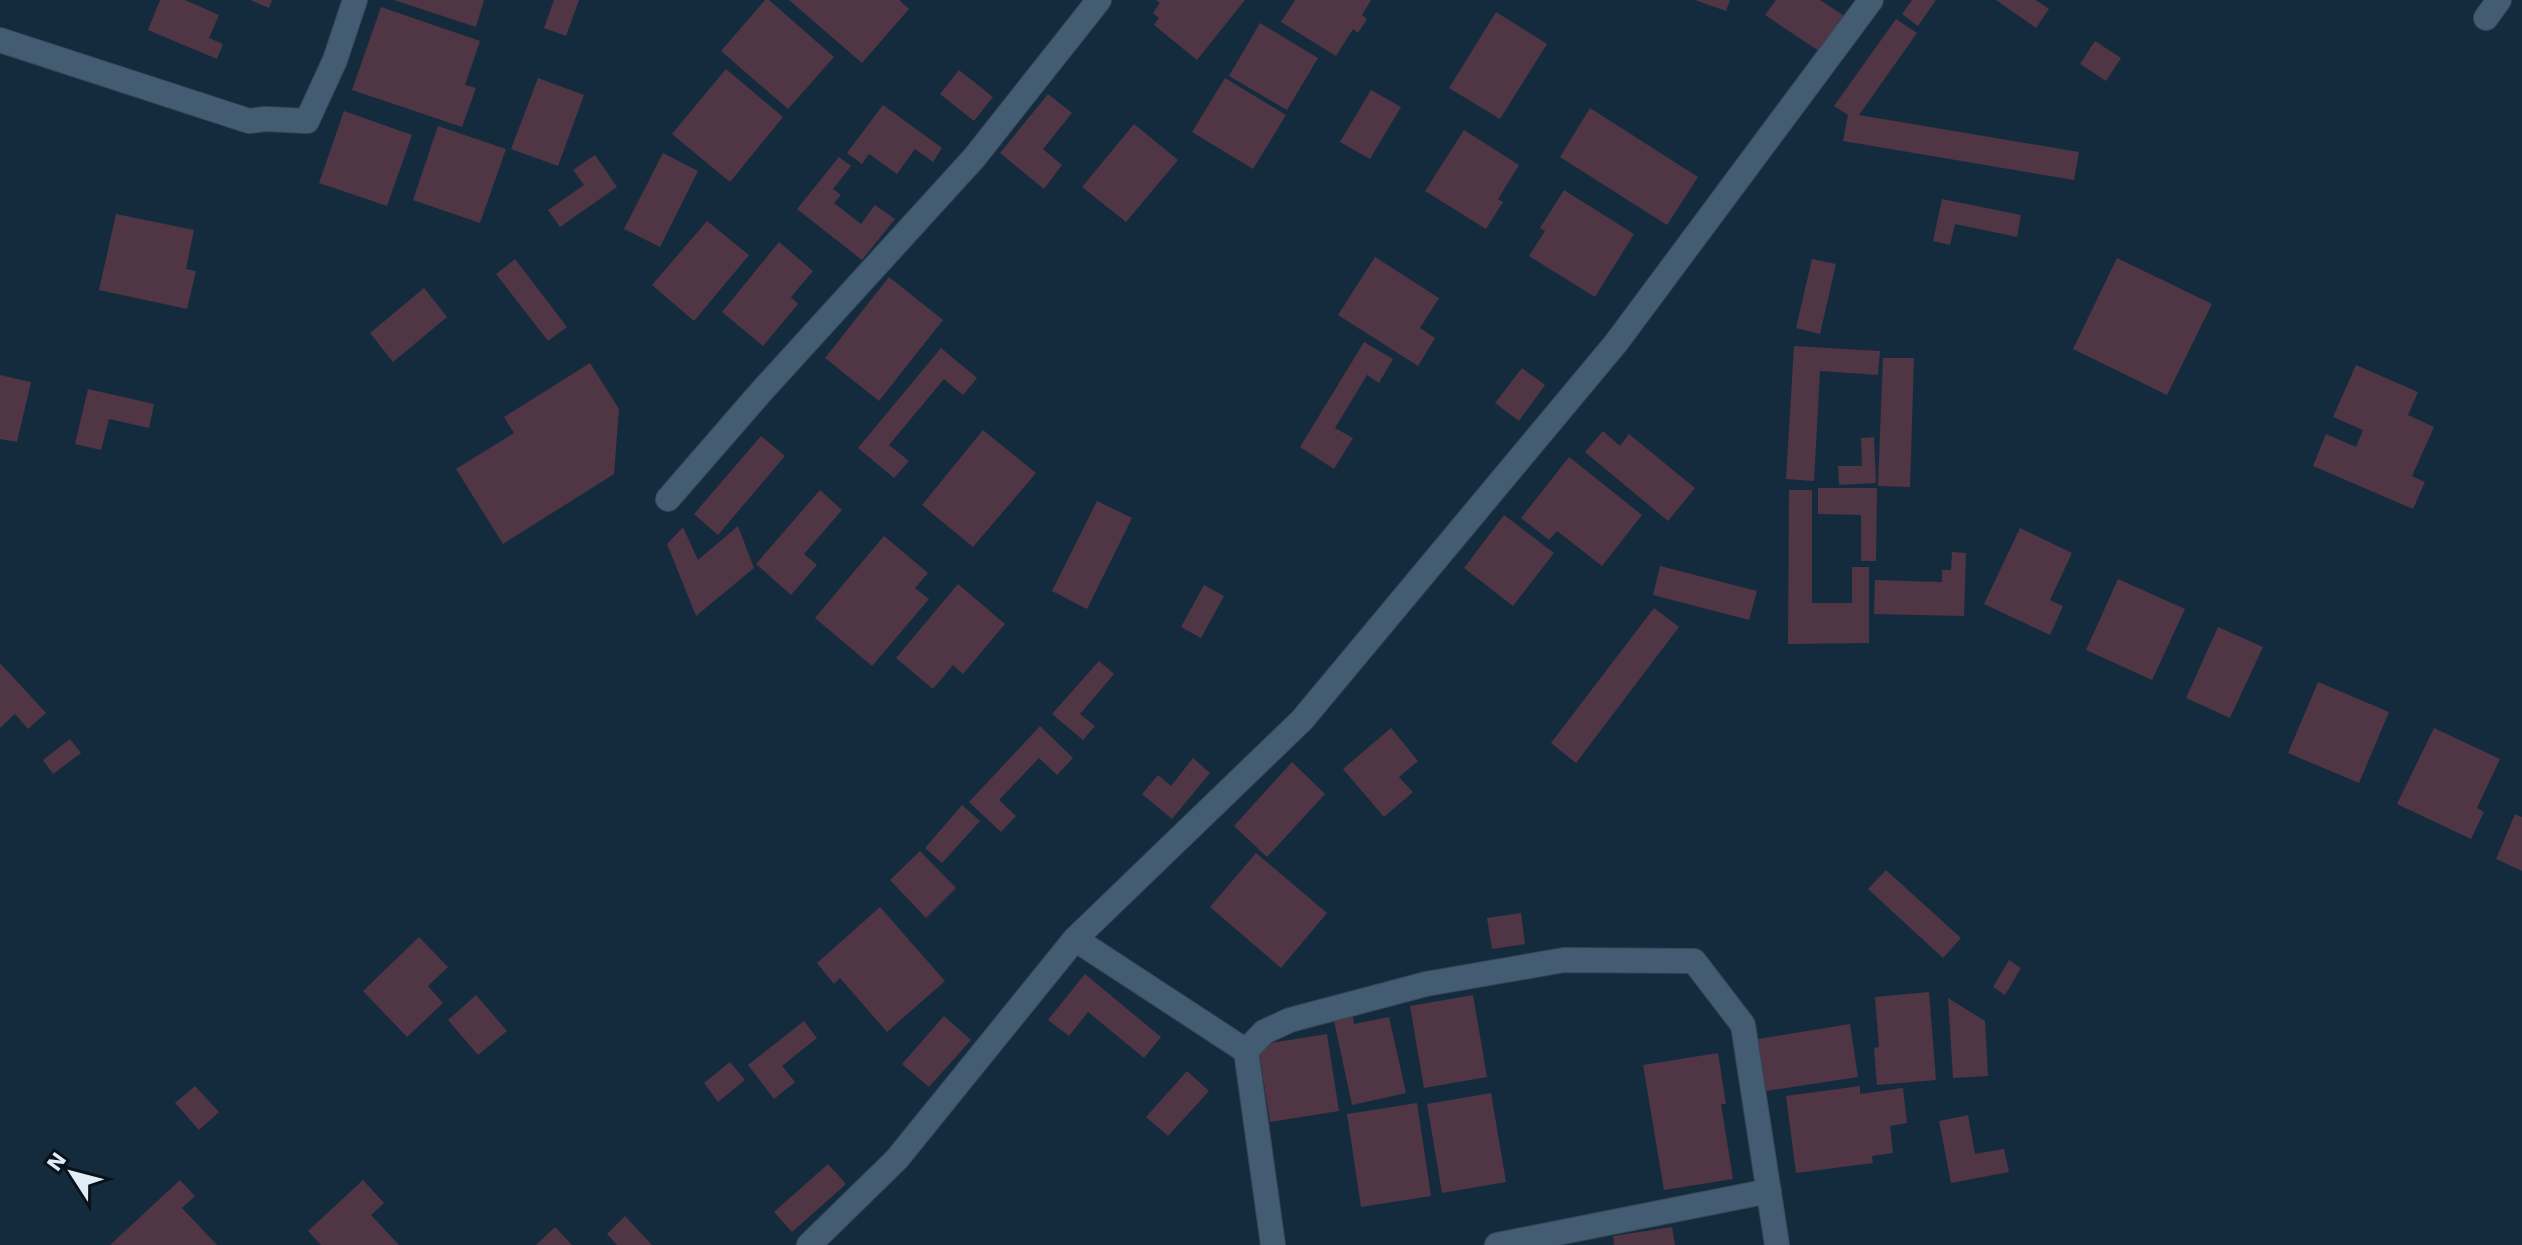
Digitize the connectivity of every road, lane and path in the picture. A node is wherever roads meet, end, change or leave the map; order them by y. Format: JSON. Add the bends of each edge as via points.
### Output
{"nodes":[{"id":1,"x":355,"y":0,"type":"edge"},
{"id":2,"x":1099,"y":0,"type":"edge"},
{"id":3,"x":1871,"y":0,"type":"edge"},
{"id":4,"x":0,"y":40,"type":"edge"},
{"id":5,"x":668,"y":499,"type":"dead end"},
{"id":6,"x":1075,"y":939,"type":"junction"},
{"id":7,"x":1246,"y":1051,"type":"junction"},
{"id":8,"x":1769,"y":1191,"type":"junction"},
{"id":9,"x":809,"y":1245,"type":"edge"},
{"id":10,"x":1273,"y":1245,"type":"edge"},
{"id":11,"x":1497,"y":1245,"type":"edge"},
{"id":12,"x":1777,"y":1245,"type":"edge"}],
"edges":[{"from":1,"to":4,"type":"street","via":[[307,121],[249,121]]},
{"from":2,"to":5,"type":"street","via":[[974,158]]},
{"from":3,"to":6,"type":"street","via":[[1616,343],[1302,720]]},
{"from":6,"to":7,"type":"street"},
{"from":6,"to":9,"type":"street","via":[[897,1159]]},
{"from":7,"to":8,"type":"street","via":[[1264,1032],[1290,1020],[1426,984],[1564,960],[1694,961],[1743,1025]]},
{"from":7,"to":10,"type":"street"},
{"from":8,"to":11,"type":"street"},
{"from":8,"to":12,"type":"street"}]}
